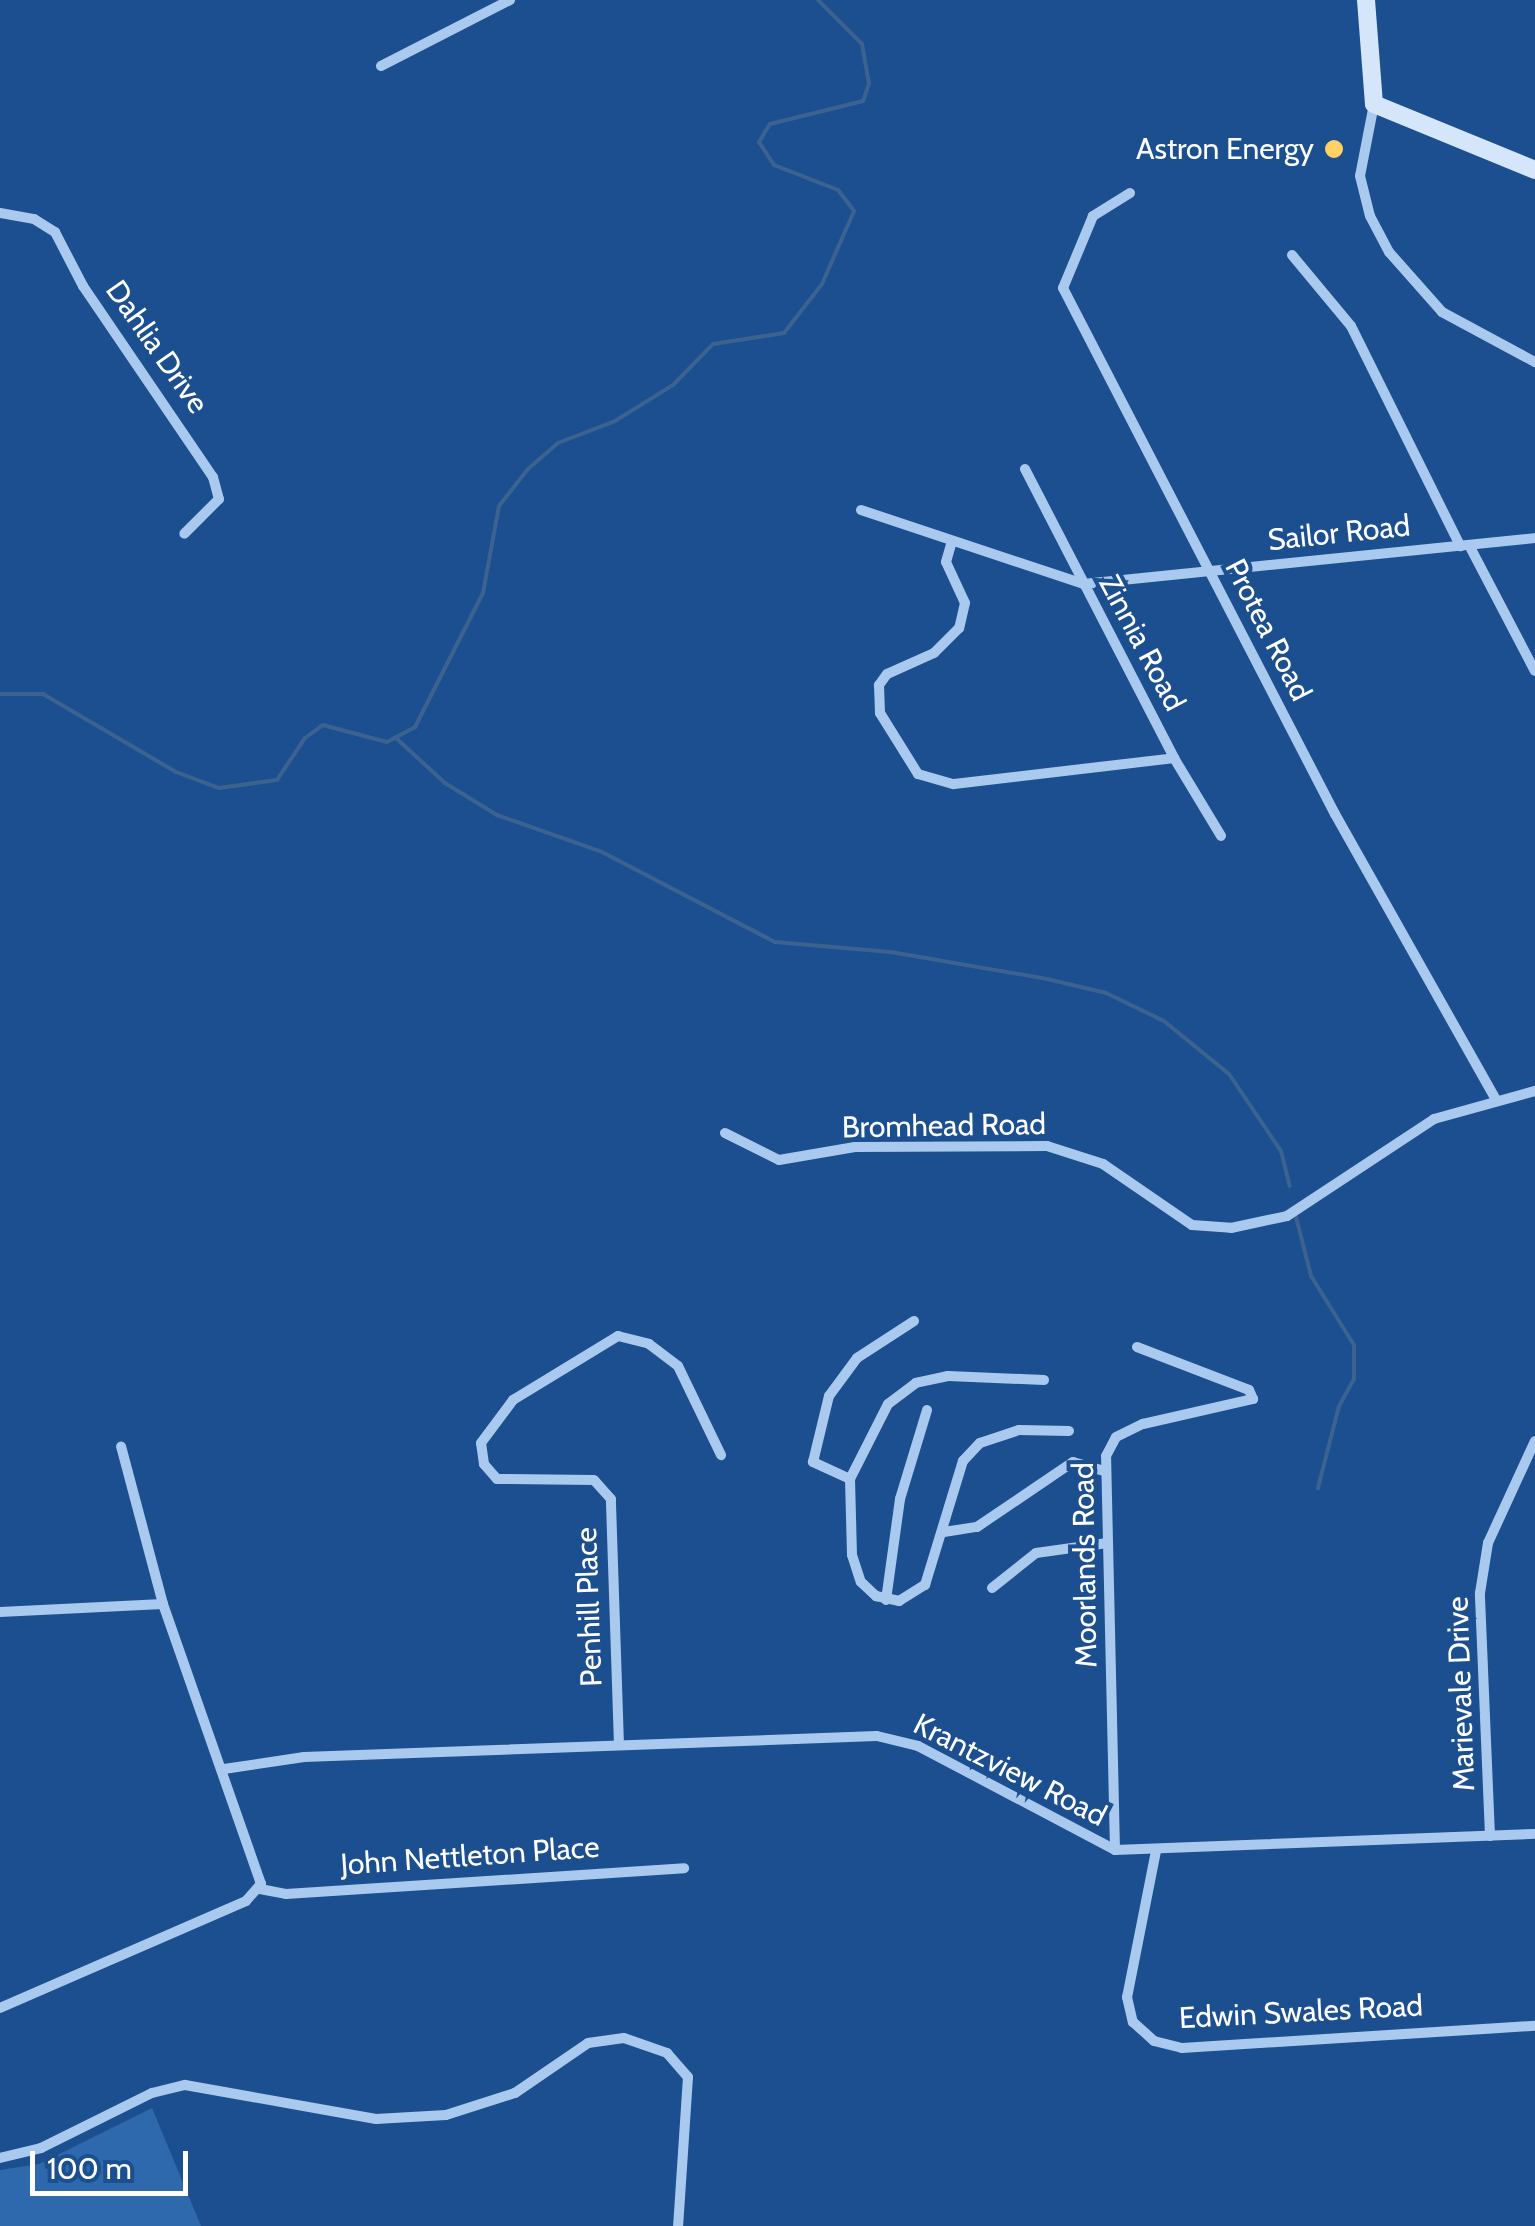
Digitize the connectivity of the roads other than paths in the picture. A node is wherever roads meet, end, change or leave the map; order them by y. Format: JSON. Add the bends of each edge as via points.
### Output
{"nodes":[{"id":1,"x":510,"y":0,"type":"edge"},
{"id":2,"x":1366,"y":0,"type":"edge"},
{"id":3,"x":381,"y":66,"type":"dead end"},
{"id":4,"x":1383,"y":107,"type":"junction"},
{"id":5,"x":1535,"y":170,"type":"edge"},
{"id":6,"x":1130,"y":193,"type":"dead end"},
{"id":7,"x":0,"y":213,"type":"edge"},
{"id":8,"x":1292,"y":256,"type":"dead end"},
{"id":9,"x":1535,"y":362,"type":"edge"},
{"id":10,"x":1025,"y":469,"type":"dead end"},
{"id":11,"x":861,"y":510,"type":"dead end"},
{"id":12,"x":184,"y":534,"type":"dead end"},
{"id":13,"x":1535,"y":538,"type":"edge"},
{"id":14,"x":952,"y":541,"type":"junction"},
{"id":15,"x":1464,"y":546,"type":"junction"},
{"id":16,"x":1209,"y":570,"type":"junction"},
{"id":17,"x":1083,"y":584,"type":"junction"},
{"id":18,"x":1535,"y":670,"type":"edge"},
{"id":19,"x":1174,"y":758,"type":"junction"},
{"id":20,"x":1221,"y":836,"type":"dead end"},
{"id":21,"x":1535,"y":1092,"type":"edge"},
{"id":22,"x":1496,"y":1100,"type":"junction"},
{"id":23,"x":725,"y":1133,"type":"dead end"},
{"id":24,"x":914,"y":1320,"type":"dead end"},
{"id":25,"x":1137,"y":1347,"type":"dead end"},
{"id":26,"x":1044,"y":1380,"type":"dead end"},
{"id":27,"x":927,"y":1410,"type":"dead end"},
{"id":28,"x":1070,"y":1432,"type":"dead end"},
{"id":29,"x":1535,"y":1440,"type":"edge"},
{"id":30,"x":121,"y":1446,"type":"dead end"},
{"id":31,"x":721,"y":1455,"type":"dead end"},
{"id":32,"x":1104,"y":1471,"type":"junction"},
{"id":33,"x":850,"y":1479,"type":"junction"},
{"id":34,"x":944,"y":1532,"type":"junction"},
{"id":35,"x":1107,"y":1543,"type":"junction"},
{"id":36,"x":992,"y":1588,"type":"dead end"},
{"id":37,"x":886,"y":1600,"type":"junction"},
{"id":38,"x":163,"y":1604,"type":"junction"},
{"id":39,"x":0,"y":1612,"type":"edge"},
{"id":40,"x":619,"y":1745,"type":"junction"},
{"id":41,"x":224,"y":1768,"type":"junction"},
{"id":42,"x":1535,"y":1834,"type":"edge"},
{"id":43,"x":1490,"y":1836,"type":"junction"},
{"id":44,"x":1115,"y":1850,"type":"junction"},
{"id":45,"x":1156,"y":1851,"type":"junction"},
{"id":46,"x":684,"y":1868,"type":"dead end"},
{"id":47,"x":260,"y":1889,"type":"junction"},
{"id":48,"x":0,"y":2008,"type":"edge"},
{"id":49,"x":1535,"y":2026,"type":"edge"},
{"id":50,"x":0,"y":2158,"type":"edge"},
{"id":51,"x":678,"y":2226,"type":"edge"}],
"edges":[{"from":1,"to":3,"type":"street"},
{"from":2,"to":4,"type":"main road"},
{"from":4,"to":5,"type":"main road"},
{"from":4,"to":9,"type":"street","via":[[1360,176],[1389,252],[1442,312]]},
{"from":6,"to":16,"type":"street","name":"Protea Road","via":[[1093,216],[1063,288]]},
{"from":7,"to":12,"type":"street","name":"Dahlia Drive","via":[[34,219],[55,232],[83,286],[213,477],[220,490],[214,508]]},
{"from":8,"to":15,"type":"street","via":[[1351,326]]},
{"from":10,"to":17,"type":"street","name":"Zinnia Road"},
{"from":11,"to":14,"type":"street","name":"Sailor Road"},
{"from":13,"to":15,"type":"street","name":"Sailor Road"},
{"from":14,"to":17,"type":"street","name":"Sailor Road"},
{"from":14,"to":19,"type":"street","via":[[946,562],[966,603],[959,628],[934,653],[887,674],[878,696],[894,738],[929,781]]},
{"from":15,"to":16,"type":"street","name":"Sailor Road"},
{"from":15,"to":18,"type":"street"},
{"from":16,"to":17,"type":"street","name":"Sailor Road"},
{"from":16,"to":22,"type":"street","name":"Protea Road","via":[[1335,814]]},
{"from":17,"to":19,"type":"street","name":"Zinnia Road"},
{"from":19,"to":20,"type":"street","name":"Zinnia Road"},
{"from":21,"to":22,"type":"street","name":"Bromhead Road"},
{"from":22,"to":23,"type":"street","name":"Bromhead Road","via":[[1434,1119],[1286,1216],[1231,1228],[1192,1225],[1103,1164],[1047,1146],[854,1147],[779,1160]]},
{"from":24,"to":33,"type":"street","via":[[857,1358],[829,1396],[812,1462]]},
{"from":25,"to":32,"type":"street","name":"Moorlands Road","via":[[1236,1384],[1253,1399],[1126,1430],[1109,1445]]},
{"from":26,"to":33,"type":"street","via":[[990,1374],[916,1384],[878,1416]]},
{"from":27,"to":37,"type":"street","via":[[900,1500]]},
{"from":28,"to":34,"type":"street","via":[[1019,1430],[980,1442],[962,1461]]},
{"from":29,"to":43,"type":"street","name":"Marievale Drive","via":[[1488,1543],[1480,1593]]},
{"from":30,"to":38,"type":"street"},
{"from":31,"to":40,"type":"street","name":"Penhill Place","via":[[678,1366],[649,1344],[618,1336],[513,1400],[481,1442],[484,1464],[497,1479],[594,1480],[611,1499]]},
{"from":32,"to":34,"type":"street","via":[[1073,1462],[977,1527]]},
{"from":32,"to":35,"type":"street","name":"Moorlands Road"},
{"from":33,"to":37,"type":"street","via":[[856,1571],[868,1590]]},
{"from":34,"to":37,"type":"street","via":[[925,1585],[908,1599]]},
{"from":35,"to":36,"type":"street","via":[[1036,1553]]},
{"from":35,"to":44,"type":"street","name":"Moorlands Road"},
{"from":38,"to":39,"type":"street"},
{"from":38,"to":41,"type":"street"},
{"from":40,"to":41,"type":"street","name":"Krantzview Road","via":[[304,1757]]},
{"from":40,"to":44,"type":"street","name":"Krantzview Road","via":[[888,1737]]},
{"from":41,"to":47,"type":"street","via":[[262,1872]]},
{"from":42,"to":43,"type":"street","name":"Krantzview Road"},
{"from":43,"to":45,"type":"street","name":"Krantzview Road"},
{"from":44,"to":45,"type":"street","name":"Krantzview Road"},
{"from":45,"to":49,"type":"street","name":"Edwin Swales Road","via":[[1127,1996],[1133,2022],[1154,2041],[1199,2047]]},
{"from":46,"to":47,"type":"street","name":"John Nettleton Place","via":[[286,1894]]},
{"from":47,"to":48,"type":"street","via":[[246,1901]]},
{"from":50,"to":51,"type":"street","via":[[40,2148],[152,2093],[185,2085],[376,2119],[446,2115],[515,2093],[588,2043],[624,2038],[667,2054],[688,2077]]}]}
